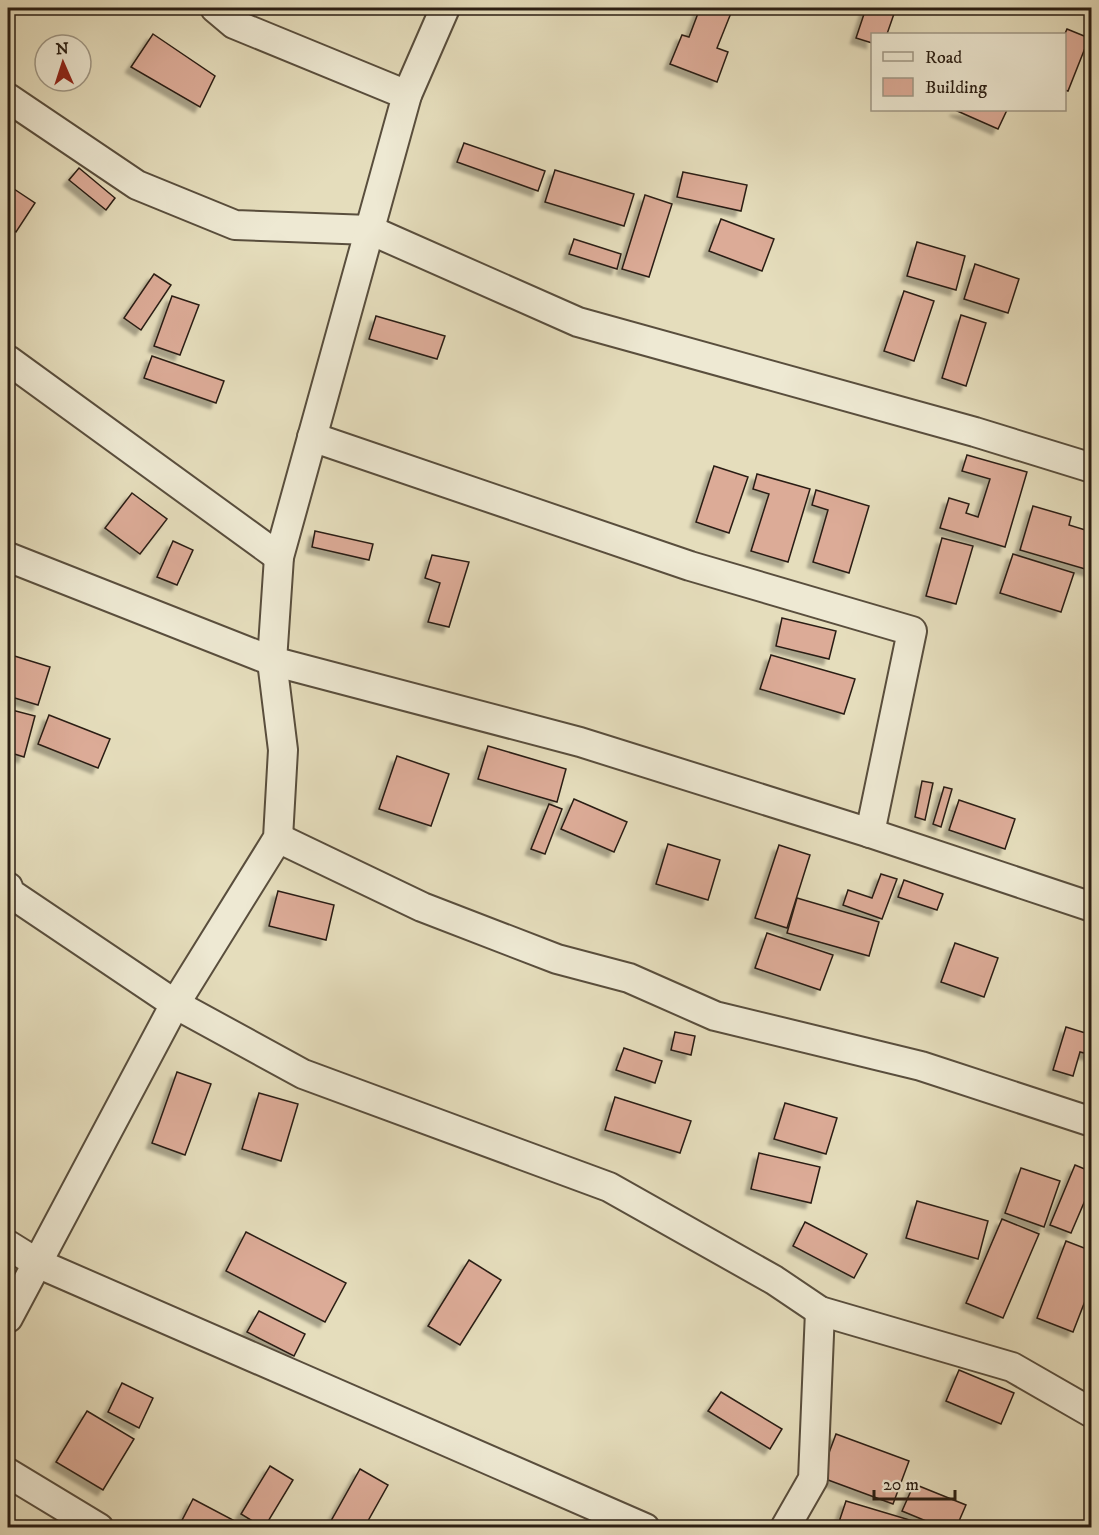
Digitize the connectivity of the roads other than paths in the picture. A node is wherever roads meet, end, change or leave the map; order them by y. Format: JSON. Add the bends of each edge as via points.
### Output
{"nodes":[{"id":1,"x":215,"y":8,"type":"edge"},
{"id":2,"x":445,"y":8,"type":"edge"},
{"id":3,"x":407,"y":95,"type":"junction"},
{"id":4,"x":8,"y":98,"type":"edge"},
{"id":5,"x":370,"y":230,"type":"junction"},
{"id":6,"x":8,"y":360,"type":"edge"},
{"id":7,"x":312,"y":437,"type":"junction"},
{"id":8,"x":1092,"y":468,"type":"edge"},
{"id":9,"x":8,"y":557,"type":"edge"},
{"id":10,"x":279,"y":557,"type":"junction"},
{"id":11,"x":272,"y":661,"type":"junction"},
{"id":12,"x":870,"y":833,"type":"junction"},
{"id":13,"x":278,"y":838,"type":"junction"},
{"id":14,"x":8,"y":887,"type":"edge"},
{"id":15,"x":1092,"y":907,"type":"edge"},
{"id":16,"x":175,"y":1004,"type":"junction"},
{"id":17,"x":1092,"y":1122,"type":"edge"},
{"id":18,"x":8,"y":1245,"type":"edge"},
{"id":19,"x":37,"y":1263,"type":"junction"},
{"id":20,"x":820,"y":1311,"type":"junction"},
{"id":21,"x":8,"y":1318,"type":"edge"},
{"id":22,"x":1092,"y":1413,"type":"edge"},
{"id":23,"x":8,"y":1473,"type":"edge"},
{"id":24,"x":99,"y":1527,"type":"edge"},
{"id":25,"x":645,"y":1527,"type":"edge"},
{"id":26,"x":785,"y":1527,"type":"edge"}],
"edges":[{"from":1,"to":3,"type":"street","via":[[234,24]]},
{"from":2,"to":3,"type":"street"},
{"from":3,"to":5,"type":"street"},
{"from":4,"to":5,"type":"street","via":[[137,184],[235,225]]},
{"from":5,"to":7,"type":"street"},
{"from":5,"to":8,"type":"street","via":[[578,322]]},
{"from":6,"to":10,"type":"street"},
{"from":7,"to":10,"type":"street"},
{"from":7,"to":12,"type":"street","via":[[690,566],[912,631]]},
{"from":9,"to":11,"type":"street"},
{"from":10,"to":11,"type":"street"},
{"from":11,"to":12,"type":"street","via":[[580,742]]},
{"from":11,"to":13,"type":"street","via":[[283,750]]},
{"from":12,"to":15,"type":"street"},
{"from":13,"to":16,"type":"street"},
{"from":13,"to":17,"type":"street","via":[[422,907],[557,959],[628,978],[715,1016],[921,1066]]},
{"from":14,"to":16,"type":"street","via":[[10,893]]},
{"from":16,"to":19,"type":"street"},
{"from":16,"to":20,"type":"street","via":[[303,1074],[609,1187],[774,1280]]},
{"from":18,"to":19,"type":"street"},
{"from":19,"to":21,"type":"street"},
{"from":19,"to":25,"type":"street"},
{"from":20,"to":22,"type":"street","via":[[1012,1367]]},
{"from":20,"to":26,"type":"street","via":[[813,1479]]},
{"from":23,"to":24,"type":"street"}]}
